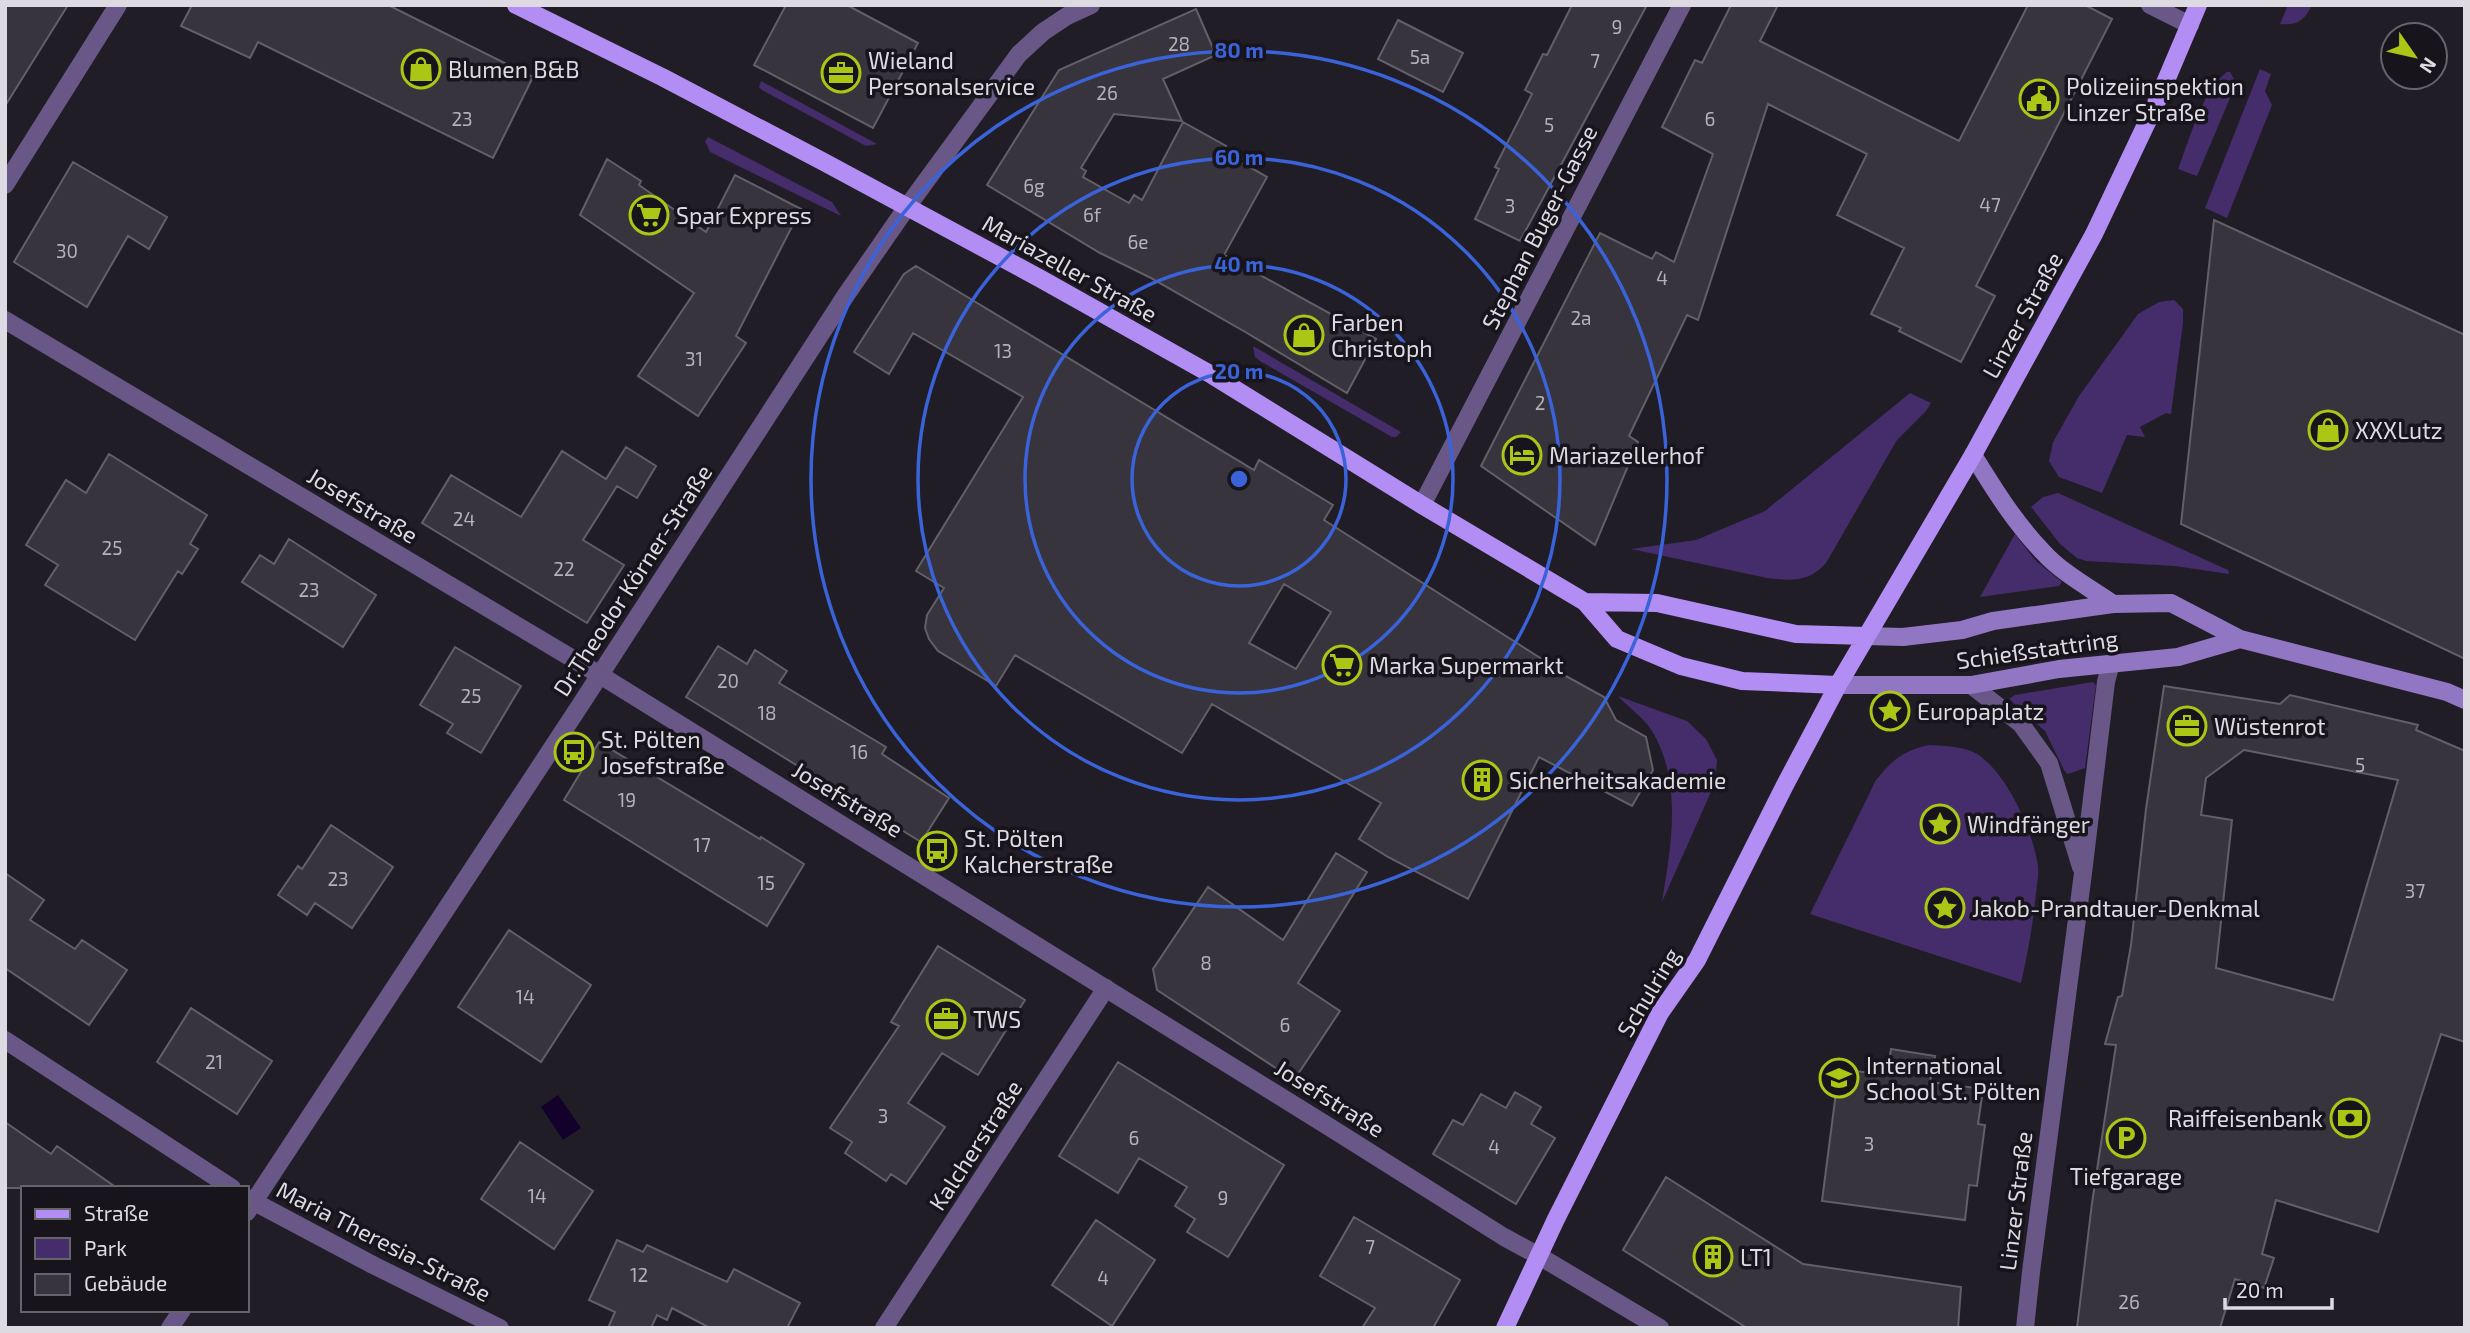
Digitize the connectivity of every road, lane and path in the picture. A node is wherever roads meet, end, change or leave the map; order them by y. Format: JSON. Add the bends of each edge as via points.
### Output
{"nodes":[{"id":1,"x":118,"y":5,"type":"edge"},
{"id":2,"x":516,"y":5,"type":"edge"},
{"id":3,"x":1091,"y":5,"type":"edge"},
{"id":4,"x":1682,"y":5,"type":"edge"},
{"id":5,"x":2150,"y":5,"type":"edge"},
{"id":6,"x":2198,"y":5,"type":"edge"},
{"id":7,"x":2190,"y":25,"type":"junction"},
{"id":8,"x":5,"y":185,"type":"edge"},
{"id":9,"x":907,"y":207,"type":"junction"},
{"id":10,"x":5,"y":320,"type":"edge"},
{"id":11,"x":1973,"y":455,"type":"junction"},
{"id":12,"x":1422,"y":505,"type":"junction"},
{"id":13,"x":1585,"y":602,"type":"junction"},
{"id":14,"x":2113,"y":604,"type":"junction"},
{"id":15,"x":1866,"y":636,"type":"junction"},
{"id":16,"x":2240,"y":639,"type":"junction"},
{"id":17,"x":2110,"y":663,"type":"junction"},
{"id":18,"x":600,"y":675,"type":"junction"},
{"id":19,"x":1838,"y":685,"type":"junction"},
{"id":20,"x":1971,"y":685,"type":"junction"},
{"id":21,"x":2465,"y":701,"type":"edge"},
{"id":22,"x":2083,"y":873,"type":"junction"},
{"id":23,"x":1106,"y":988,"type":"junction"},
{"id":24,"x":5,"y":1040,"type":"edge"},
{"id":25,"x":229,"y":1186,"type":"edge"},
{"id":26,"x":249,"y":1204,"type":"edge"},
{"id":27,"x":1539,"y":1256,"type":"junction"},
{"id":28,"x":181,"y":1312,"type":"edge"},
{"id":29,"x":170,"y":1328,"type":"edge"},
{"id":30,"x":500,"y":1328,"type":"edge"},
{"id":31,"x":884,"y":1328,"type":"edge"},
{"id":32,"x":1505,"y":1328,"type":"edge"},
{"id":33,"x":1660,"y":1328,"type":"edge"},
{"id":34,"x":2025,"y":1328,"type":"edge"}],
"edges":[{"from":1,"to":8,"type":"street"},
{"from":2,"to":9,"type":"main road","name":"Mariazeller Straße"},
{"from":3,"to":9,"type":"street","name":"Dr.Theodor Körner-Straße","via":[[1043,32],[1019,54]]},
{"from":4,"to":12,"type":"street","name":"Stephan Buger-Gasse"},
{"from":5,"to":7,"type":"street"},
{"from":6,"to":7,"type":"main road","name":"Linzer Straße"},
{"from":7,"to":11,"type":"main road","name":"Linzer Straße","via":[[2094,234]]},
{"from":9,"to":12,"type":"main road","name":"Mariazeller Straße","via":[[1212,375]]},
{"from":9,"to":18,"type":"street","name":"Dr.Theodor Körner-Straße"},
{"from":10,"to":18,"type":"street","name":"Josefstraße"},
{"from":11,"to":14,"type":"main road","via":[[2044,554]]},
{"from":11,"to":15,"type":"main road","name":"Linzer Straße"},
{"from":12,"to":13,"type":"main road","name":"Mariazeller Straße"},
{"from":13,"to":15,"type":"main road","name":"Mariazeller Straße","via":[[1657,603],[1796,634]]},
{"from":13,"to":19,"type":"main road","name":"Mariazeller Straße","via":[[1617,639],[1681,666],[1742,681]]},
{"from":14,"to":15,"type":"main road","name":"Schießstattring","via":[[1993,621],[1962,630]]},
{"from":14,"to":16,"type":"main road","name":"Schießstattring","via":[[2171,603]]},
{"from":15,"to":19,"type":"main road","name":"Schulring"},
{"from":16,"to":17,"type":"main road","name":"Schießstattring","via":[[2178,657]]},
{"from":16,"to":21,"type":"main road","name":"Schießstattring","via":[[2446,692]]},
{"from":17,"to":20,"type":"main road","name":"Schießstattring"},
{"from":17,"to":22,"type":"street","name":"Linzer Straße"},
{"from":18,"to":23,"type":"street","name":"Josefstraße"},
{"from":18,"to":26,"type":"street","name":"Dr.Theodor Körner-Straße"},
{"from":19,"to":20,"type":"main road","name":"Schießstattring"},
{"from":19,"to":27,"type":"main road","name":"Schulring","via":[[1697,960],[1660,1013]]},
{"from":20,"to":22,"type":"street","name":"Linzer Straße","via":[[2021,724],[2049,763]]},
{"from":22,"to":34,"type":"street","name":"Linzer Straße"},
{"from":23,"to":27,"type":"street","name":"Josefstraße"},
{"from":23,"to":31,"type":"street","name":"Kalcherstraße"},
{"from":24,"to":25,"type":"street"},
{"from":26,"to":30,"type":"street","name":"Maria Theresia-Straße"},
{"from":27,"to":32,"type":"main road","name":"Schulring"},
{"from":27,"to":33,"type":"street","name":"Josefstraße"},
{"from":28,"to":29,"type":"street"}]}
